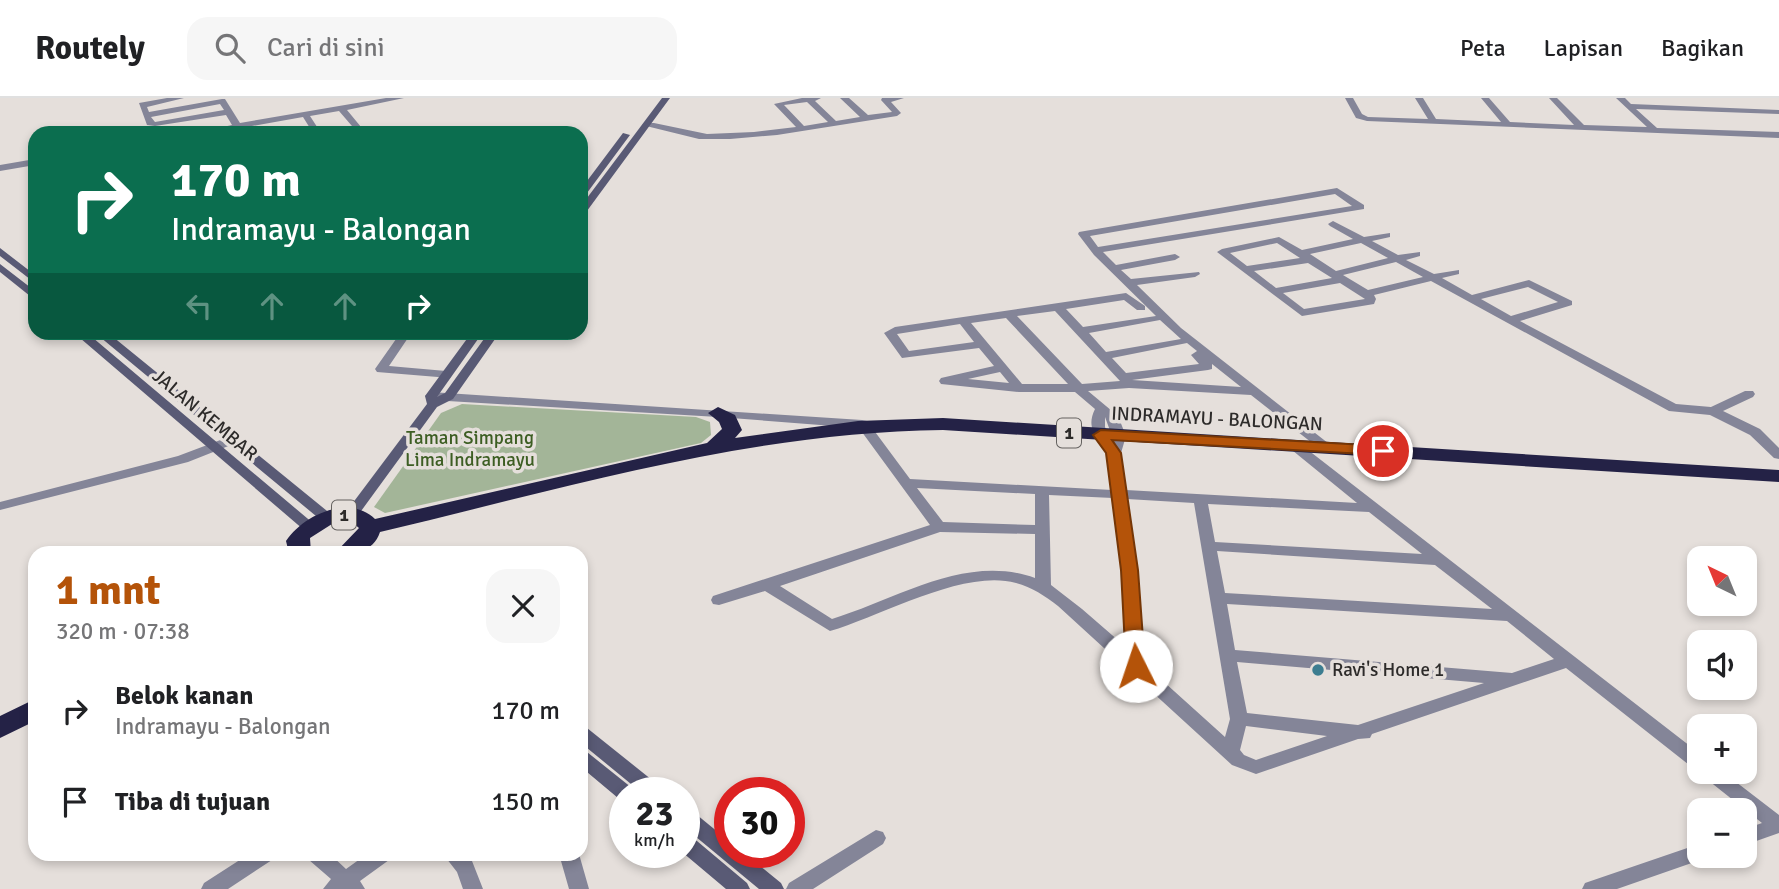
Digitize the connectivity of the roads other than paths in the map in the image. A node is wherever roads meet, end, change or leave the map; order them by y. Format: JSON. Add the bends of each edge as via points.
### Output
{"nodes":[{"id":1,"x":180,"y":98,"type":"edge"},
{"id":2,"x":400,"y":98,"type":"edge"},
{"id":3,"x":654,"y":98,"type":"edge"},
{"id":4,"x":666,"y":98,"type":"edge"},
{"id":5,"x":844,"y":98,"type":"edge"},
{"id":6,"x":900,"y":98,"type":"edge"},
{"id":7,"x":1349,"y":98,"type":"edge"},
{"id":8,"x":1419,"y":98,"type":"edge"},
{"id":9,"x":1485,"y":98,"type":"edge"},
{"id":10,"x":1553,"y":98,"type":"edge"},
{"id":11,"x":1620,"y":98,"type":"edge"},
{"id":12,"x":813,"y":99,"type":"edge"},
{"id":13,"x":884,"y":99,"type":"edge"},
{"id":14,"x":221,"y":100,"type":"edge"},
{"id":15,"x":140,"y":101,"type":"edge"},
{"id":16,"x":1629,"y":106,"type":"junction"},
{"id":17,"x":341,"y":108,"type":"junction"},
{"id":18,"x":229,"y":112,"type":"junction"},
{"id":19,"x":1779,"y":112,"type":"edge"},
{"id":20,"x":146,"y":115,"type":"junction"},
{"id":21,"x":305,"y":115,"type":"junction"},
{"id":22,"x":866,"y":118,"type":"junction"},
{"id":23,"x":833,"y":122,"type":"junction"},
{"id":24,"x":1434,"y":122,"type":"junction"},
{"id":25,"x":648,"y":125,"type":"junction"},
{"id":26,"x":1508,"y":125,"type":"junction"},
{"id":27,"x":237,"y":126,"type":"joint"},
{"id":28,"x":312,"y":126,"type":"edge"},
{"id":29,"x":356,"y":126,"type":"edge"},
{"id":30,"x":801,"y":127,"type":"junction"},
{"id":31,"x":1582,"y":128,"type":"junction"},
{"id":32,"x":1656,"y":131,"type":"junction"},
{"id":33,"x":1779,"y":135,"type":"edge"},
{"id":34,"x":28,"y":163,"type":"edge"},
{"id":35,"x":0,"y":168,"type":"edge"},
{"id":36,"x":591,"y":189,"type":"edge"},
{"id":37,"x":1245,"y":205,"type":"junction"},
{"id":38,"x":1162,"y":221,"type":"junction"},
{"id":39,"x":1270,"y":222,"type":"junction"},
{"id":40,"x":1333,"y":224,"type":"dead end"},
{"id":41,"x":1386,"y":235,"type":"dead end"},
{"id":42,"x":1184,"y":237,"type":"junction"},
{"id":43,"x":1363,"y":241,"type":"junction"},
{"id":44,"x":1096,"y":250,"type":"junction"},
{"id":45,"x":0,"y":251,"type":"edge"},
{"id":46,"x":1416,"y":254,"type":"dead end"},
{"id":47,"x":1307,"y":256,"type":"junction"},
{"id":48,"x":1175,"y":257,"type":"dead end"},
{"id":49,"x":1397,"y":259,"type":"junction"},
{"id":50,"x":0,"y":267,"type":"edge"},
{"id":51,"x":1114,"y":268,"type":"junction"},
{"id":52,"x":1246,"y":269,"type":"junction"},
{"id":53,"x":1455,"y":272,"type":"dead end"},
{"id":54,"x":28,"y":274,"type":"edge"},
{"id":55,"x":1195,"y":274,"type":"dead end"},
{"id":56,"x":1340,"y":276,"type":"junction"},
{"id":57,"x":1432,"y":278,"type":"junction"},
{"id":58,"x":1129,"y":283,"type":"junction"},
{"id":59,"x":1276,"y":290,"type":"junction"},
{"id":60,"x":28,"y":291,"type":"edge"},
{"id":61,"x":1366,"y":294,"type":"junction"},
{"id":62,"x":1470,"y":299,"type":"junction"},
{"id":63,"x":1059,"y":307,"type":"junction"},
{"id":64,"x":1010,"y":315,"type":"junction"},
{"id":65,"x":1154,"y":319,"type":"junction"},
{"id":66,"x":1510,"y":320,"type":"junction"},
{"id":67,"x":963,"y":321,"type":"junction"},
{"id":68,"x":1082,"y":331,"type":"junction"},
{"id":69,"x":87,"y":340,"type":"edge"},
{"id":70,"x":109,"y":340,"type":"edge"},
{"id":71,"x":401,"y":340,"type":"edge"},
{"id":72,"x":472,"y":340,"type":"edge"},
{"id":73,"x":489,"y":340,"type":"edge"},
{"id":74,"x":1182,"y":342,"type":"junction"},
{"id":75,"x":981,"y":344,"type":"junction"},
{"id":76,"x":1106,"y":356,"type":"junction"},
{"id":77,"x":1003,"y":368,"type":"junction"},
{"id":78,"x":446,"y":375,"type":"junction"},
{"id":79,"x":1127,"y":380,"type":"junction"},
{"id":80,"x":1019,"y":388,"type":"junction"},
{"id":81,"x":1079,"y":388,"type":"junction"},
{"id":82,"x":1254,"y":391,"type":"junction"},
{"id":83,"x":1749,"y":394,"type":"dead end"},
{"id":84,"x":449,"y":396,"type":"junction"},
{"id":85,"x":432,"y":400,"type":"junction"},
{"id":86,"x":1713,"y":411,"type":"junction"},
{"id":87,"x":718,"y":412,"type":"junction"},
{"id":88,"x":859,"y":425,"type":"junction"},
{"id":89,"x":231,"y":440,"type":"junction"},
{"id":90,"x":1111,"y":441,"type":"junction"},
{"id":91,"x":715,"y":446,"type":"junction"},
{"id":92,"x":1294,"y":446,"type":"junction"},
{"id":93,"x":1326,"y":447,"type":"junction"},
{"id":94,"x":209,"y":449,"type":"junction"},
{"id":95,"x":1779,"y":455,"type":"edge"},
{"id":96,"x":1779,"y":476,"type":"edge"},
{"id":97,"x":907,"y":482,"type":"junction"},
{"id":98,"x":1042,"y":489,"type":"junction"},
{"id":99,"x":1119,"y":494,"type":"junction"},
{"id":100,"x":1200,"y":497,"type":"junction"},
{"id":101,"x":0,"y":506,"type":"edge"},
{"id":102,"x":1373,"y":508,"type":"junction"},
{"id":103,"x":351,"y":515,"type":"junction"},
{"id":104,"x":318,"y":523,"type":"junction"},
{"id":105,"x":939,"y":527,"type":"junction"},
{"id":106,"x":1044,"y":530,"type":"junction"},
{"id":107,"x":361,"y":545,"type":"edge"},
{"id":108,"x":298,"y":546,"type":"edge"},
{"id":109,"x":1208,"y":546,"type":"junction"},
{"id":110,"x":1439,"y":560,"type":"junction"},
{"id":111,"x":767,"y":585,"type":"junction"},
{"id":112,"x":1043,"y":587,"type":"junction"},
{"id":113,"x":1217,"y":598,"type":"junction"},
{"id":114,"x":719,"y":600,"type":"dead end"},
{"id":115,"x":1511,"y":616,"type":"junction"},
{"id":116,"x":1228,"y":655,"type":"junction"},
{"id":117,"x":1570,"y":660,"type":"junction"},
{"id":118,"x":1136,"y":666,"type":"junction"},
{"id":119,"x":1516,"y":679,"type":"junction"},
{"id":120,"x":28,"y":713,"type":"edge"},
{"id":121,"x":1239,"y":719,"type":"junction"},
{"id":122,"x":0,"y":728,"type":"edge"},
{"id":123,"x":1364,"y":733,"type":"junction"},
{"id":124,"x":588,"y":739,"type":"edge"},
{"id":125,"x":1230,"y":752,"type":"junction"},
{"id":126,"x":1687,"y":753,"type":"edge"},
{"id":127,"x":588,"y":763,"type":"edge"},
{"id":128,"x":635,"y":777,"type":"edge"},
{"id":129,"x":609,"y":780,"type":"edge"},
{"id":130,"x":1726,"y":784,"type":"edge"},
{"id":131,"x":1779,"y":825,"type":"edge"},
{"id":132,"x":700,"y":829,"type":"edge"},
{"id":133,"x":1757,"y":833,"type":"edge"},
{"id":134,"x":876,"y":838,"type":"dead end"},
{"id":135,"x":700,"y":855,"type":"edge"},
{"id":136,"x":1687,"y":856,"type":"edge"},
{"id":137,"x":254,"y":861,"type":"edge"},
{"id":138,"x":322,"y":861,"type":"edge"},
{"id":139,"x":374,"y":861,"type":"edge"},
{"id":140,"x":459,"y":861,"type":"edge"},
{"id":141,"x":571,"y":861,"type":"edge"},
{"id":142,"x":344,"y":887,"type":"edge"},
{"id":143,"x":211,"y":889,"type":"edge"},
{"id":144,"x":472,"y":889,"type":"edge"},
{"id":145,"x":579,"y":889,"type":"edge"},
{"id":146,"x":740,"y":889,"type":"edge"},
{"id":147,"x":774,"y":889,"type":"edge"},
{"id":148,"x":796,"y":889,"type":"edge"},
{"id":149,"x":1592,"y":889,"type":"edge"}],
"edges":[{"from":1,"to":15,"type":"street"},
{"from":2,"to":17,"type":"street"},
{"from":3,"to":36,"type":"main road"},
{"from":4,"to":25,"type":"main road"},
{"from":5,"to":22,"type":"street"},
{"from":6,"to":13,"type":"street"},
{"from":7,"to":24,"type":"street","via":[[1364,119]]},
{"from":8,"to":24,"type":"street"},
{"from":9,"to":26,"type":"street"},
{"from":10,"to":31,"type":"street"},
{"from":11,"to":16,"type":"street"},
{"from":12,"to":23,"type":"street"},
{"from":12,"to":30,"type":"street","via":[[778,104]]},
{"from":13,"to":22,"type":"street","via":[[897,113]]},
{"from":14,"to":18,"type":"street"},
{"from":14,"to":20,"type":"street"},
{"from":15,"to":20,"type":"street"},
{"from":16,"to":19,"type":"street"},
{"from":16,"to":32,"type":"street"},
{"from":17,"to":21,"type":"street"},
{"from":17,"to":29,"type":"street"},
{"from":18,"to":20,"type":"street","via":[[155,124],[150,124]]},
{"from":18,"to":27,"type":"street"},
{"from":21,"to":27,"type":"street"},
{"from":21,"to":28,"type":"street"},
{"from":22,"to":23,"type":"street"},
{"from":23,"to":30,"type":"street"},
{"from":24,"to":26,"type":"street"},
{"from":25,"to":30,"type":"street","via":[[710,137]]},
{"from":25,"to":36,"type":"main road"},
{"from":26,"to":31,"type":"street"},
{"from":31,"to":32,"type":"street"},
{"from":32,"to":33,"type":"street"},
{"from":34,"to":35,"type":"street"},
{"from":37,"to":38,"type":"street"},
{"from":37,"to":39,"type":"street"},
{"from":37,"to":39,"type":"street","via":[[1337,191],[1362,206]]},
{"from":38,"to":42,"type":"street"},
{"from":38,"to":44,"type":"street","via":[[1084,232]]},
{"from":39,"to":42,"type":"street"},
{"from":40,"to":43,"type":"street"},
{"from":41,"to":43,"type":"street"},
{"from":42,"to":44,"type":"street"},
{"from":43,"to":47,"type":"street"},
{"from":43,"to":49,"type":"street"},
{"from":44,"to":51,"type":"street"},
{"from":45,"to":54,"type":"main road"},
{"from":46,"to":49,"type":"street"},
{"from":47,"to":52,"type":"street"},
{"from":47,"to":52,"type":"street","via":[[1279,240],[1222,251]]},
{"from":47,"to":56,"type":"street"},
{"from":48,"to":51,"type":"street"},
{"from":49,"to":56,"type":"street"},
{"from":49,"to":57,"type":"street"},
{"from":50,"to":60,"type":"main road"},
{"from":51,"to":58,"type":"street"},
{"from":52,"to":59,"type":"street"},
{"from":53,"to":57,"type":"street"},
{"from":55,"to":58,"type":"street"},
{"from":56,"to":59,"type":"street"},
{"from":56,"to":61,"type":"street"},
{"from":57,"to":61,"type":"street"},
{"from":57,"to":62,"type":"street"},
{"from":58,"to":82,"type":"street","via":[[1177,330]]},
{"from":59,"to":61,"type":"street","via":[[1304,313],[1370,302]]},
{"from":62,"to":66,"type":"street"},
{"from":62,"to":66,"type":"street","via":[[1529,283],[1568,303]]},
{"from":63,"to":64,"type":"street"},
{"from":63,"to":65,"type":"street","via":[[1126,296]]},
{"from":63,"to":68,"type":"street"},
{"from":64,"to":67,"type":"street"},
{"from":64,"to":81,"type":"street"},
{"from":65,"to":68,"type":"street"},
{"from":65,"to":74,"type":"street"},
{"from":66,"to":86,"type":"street","via":[[1662,404]]},
{"from":67,"to":75,"type":"street"},
{"from":67,"to":75,"type":"street","via":[[890,333],[906,355]]},
{"from":68,"to":76,"type":"street"},
{"from":69,"to":94,"type":"main road","name":"JALAN KEMBAR"},
{"from":70,"to":89,"type":"main road","name":"JALAN KEMBAR"},
{"from":71,"to":78,"type":"street","via":[[381,369]]},
{"from":72,"to":78,"type":"main road"},
{"from":73,"to":84,"type":"main road"},
{"from":74,"to":76,"type":"street"},
{"from":74,"to":79,"type":"street","via":[[1208,366]]},
{"from":75,"to":77,"type":"street"},
{"from":76,"to":79,"type":"street"},
{"from":77,"to":80,"type":"street"},
{"from":77,"to":80,"type":"street","via":[[945,381]]},
{"from":78,"to":85,"type":"main road"},
{"from":79,"to":81,"type":"street"},
{"from":79,"to":82,"type":"street"},
{"from":80,"to":81,"type":"street"},
{"from":81,"to":90,"type":"street","via":[[1101,409],[1097,417]]},
{"from":82,"to":93,"type":"street"},
{"from":83,"to":86,"type":"street"},
{"from":84,"to":85,"type":"street"},
{"from":84,"to":87,"type":"street"},
{"from":85,"to":103,"type":"main road"},
{"from":86,"to":95,"type":"street","via":[[1755,432]]},
{"from":87,"to":88,"type":"street"},
{"from":87,"to":91,"type":"highway","via":[[728,419],[732,430]]},
{"from":88,"to":90,"type":"highway","name":"INDRAMAYU - BALONGAN","number":"1","via":[[943,424]]},
{"from":88,"to":91,"type":"highway","name":"INDRAMAYU - BALONGAN","number":"1"},
{"from":88,"to":97,"type":"street"},
{"from":89,"to":94,"type":"street"},
{"from":89,"to":104,"type":"main road","name":"JALAN KEMBAR"},
{"from":90,"to":92,"type":"highway","name":"INDRAMAYU - BALONGAN","number":"1"},
{"from":90,"to":99,"type":"street"},
{"from":91,"to":107,"type":"highway","name":"INDRAMAYU - BALONGAN","number":"1"},
{"from":92,"to":93,"type":"highway","name":"INDRAMAYU - BALONGAN","number":"1"},
{"from":92,"to":102,"type":"street"},
{"from":93,"to":96,"type":"highway","name":"INDRAMAYU - BALONGAN","number":"1"},
{"from":94,"to":101,"type":"street"},
{"from":94,"to":104,"type":"main road","name":"JALAN KEMBAR"},
{"from":97,"to":98,"type":"street"},
{"from":97,"to":105,"type":"street"},
{"from":98,"to":99,"type":"street"},
{"from":98,"to":106,"type":"street"},
{"from":99,"to":100,"type":"street"},
{"from":99,"to":118,"type":"street"},
{"from":100,"to":102,"type":"street"},
{"from":100,"to":109,"type":"street"},
{"from":102,"to":110,"type":"street"},
{"from":103,"to":104,"type":"highway","number":"1"},
{"from":103,"to":107,"type":"highway","number":"1","via":[[360,517]]},
{"from":104,"to":108,"type":"highway","number":"1","via":[[297,541]]},
{"from":105,"to":106,"type":"street"},
{"from":105,"to":111,"type":"street"},
{"from":106,"to":112,"type":"street"},
{"from":109,"to":110,"type":"street"},
{"from":109,"to":113,"type":"street"},
{"from":110,"to":115,"type":"street"},
{"from":111,"to":112,"type":"street","via":[[830,625],[979,574],[1024,579]]},
{"from":111,"to":114,"type":"street"},
{"from":112,"to":118,"type":"street"},
{"from":113,"to":115,"type":"street"},
{"from":113,"to":116,"type":"street"},
{"from":115,"to":117,"type":"street"},
{"from":116,"to":119,"type":"street"},
{"from":116,"to":121,"type":"street"},
{"from":117,"to":119,"type":"street"},
{"from":117,"to":126,"type":"street"},
{"from":118,"to":125,"type":"street"},
{"from":119,"to":123,"type":"street"},
{"from":120,"to":122,"type":"highway"},
{"from":121,"to":123,"type":"street"},
{"from":121,"to":125,"type":"street"},
{"from":123,"to":125,"type":"street","via":[[1256,767]]},
{"from":124,"to":128,"type":"main road"},
{"from":127,"to":129,"type":"main road"},
{"from":130,"to":131,"type":"street"},
{"from":131,"to":133,"type":"street"},
{"from":132,"to":147,"type":"main road"},
{"from":134,"to":148,"type":"street"},
{"from":135,"to":146,"type":"main road"},
{"from":136,"to":149,"type":"street"},
{"from":137,"to":143,"type":"street"},
{"from":138,"to":142,"type":"street"},
{"from":139,"to":142,"type":"street"},
{"from":140,"to":144,"type":"street"},
{"from":141,"to":145,"type":"street"}]}
